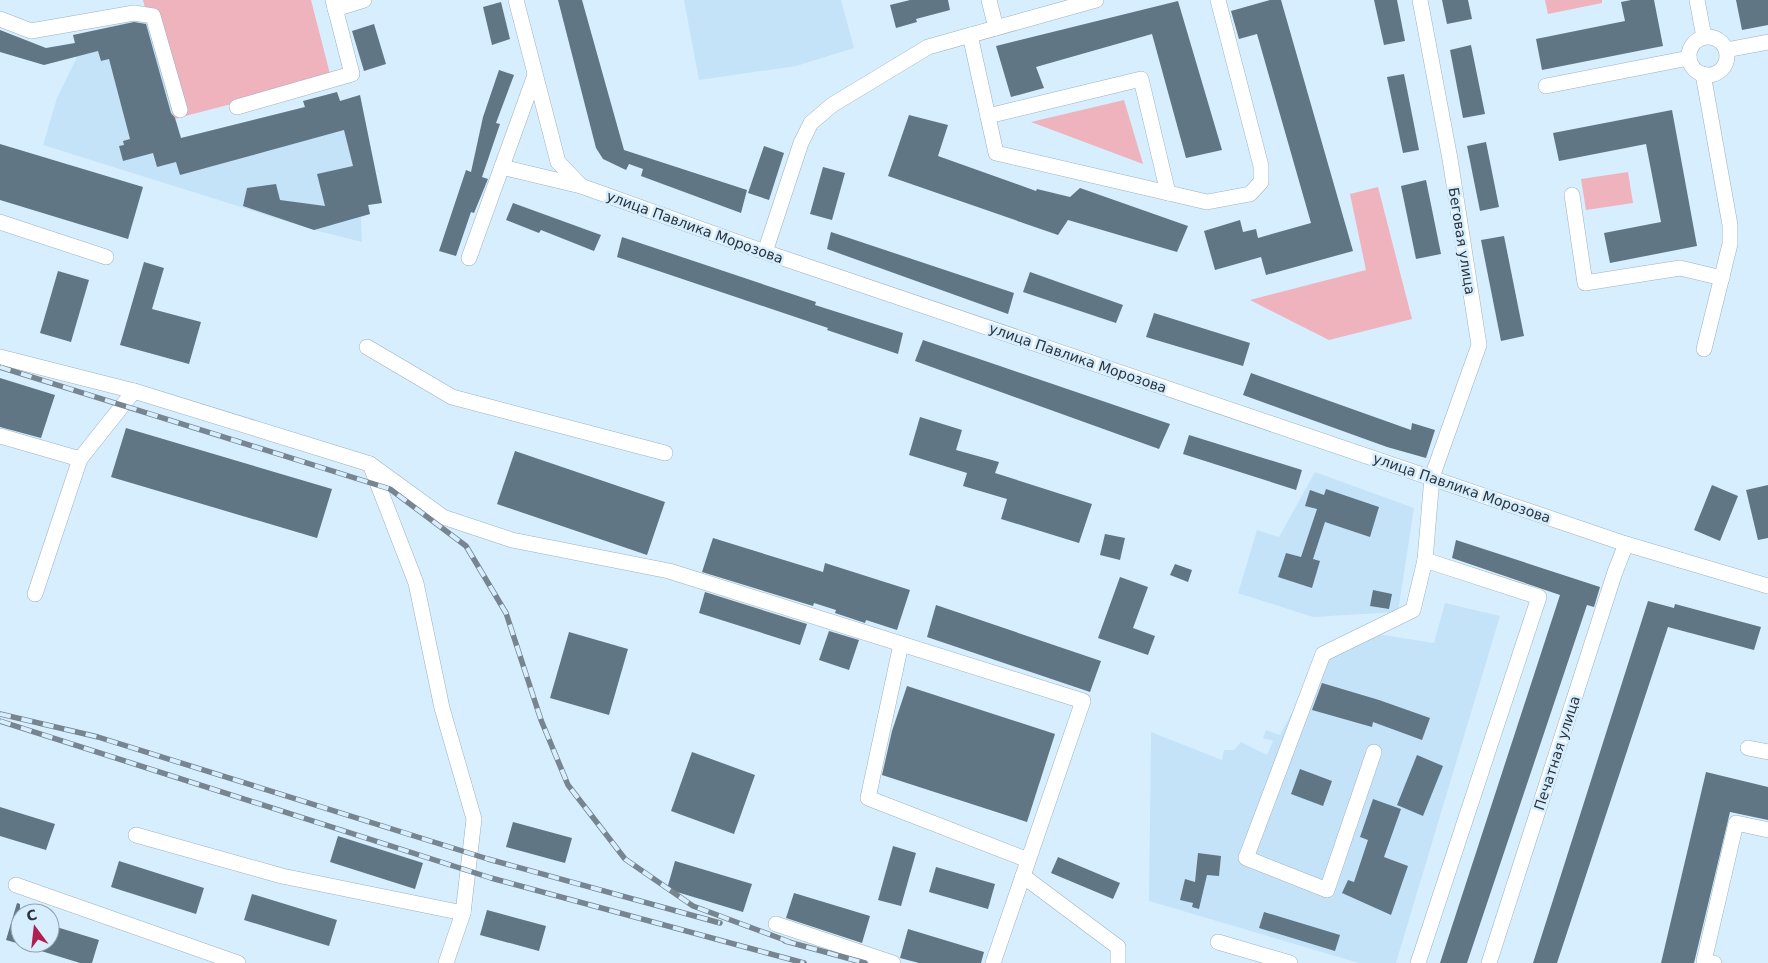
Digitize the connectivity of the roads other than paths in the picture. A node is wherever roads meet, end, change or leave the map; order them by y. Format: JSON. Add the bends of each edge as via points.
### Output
{"nodes":[{"id":1,"x":364,"y":0,"type":"edge"},
{"id":2,"x":516,"y":0,"type":"edge"},
{"id":3,"x":989,"y":0,"type":"edge"},
{"id":4,"x":1096,"y":0,"type":"edge"},
{"id":5,"x":1218,"y":0,"type":"edge"},
{"id":6,"x":1420,"y":0,"type":"edge"},
{"id":7,"x":1697,"y":0,"type":"edge"},
{"id":8,"x":334,"y":5,"type":"edge"},
{"id":9,"x":132,"y":7,"type":"edge"},
{"id":10,"x":0,"y":20,"type":"edge"},
{"id":11,"x":996,"y":28,"type":"junction"},
{"id":12,"x":970,"y":35,"type":"junction"},
{"id":13,"x":1704,"y":37,"type":"junction"},
{"id":14,"x":1768,"y":42,"type":"edge"},
{"id":15,"x":1726,"y":50,"type":"junction"},
{"id":16,"x":1689,"y":58,"type":"junction"},
{"id":17,"x":1703,"y":74,"type":"junction"},
{"id":18,"x":536,"y":75,"type":"junction"},
{"id":19,"x":1546,"y":86,"type":"dead end"},
{"id":20,"x":237,"y":107,"type":"dead end"},
{"id":21,"x":180,"y":110,"type":"dead end"},
{"id":22,"x":988,"y":116,"type":"junction"},
{"id":23,"x":502,"y":167,"type":"junction"},
{"id":24,"x":581,"y":186,"type":"junction"},
{"id":25,"x":1168,"y":194,"type":"junction"},
{"id":26,"x":1572,"y":195,"type":"dead end"},
{"id":27,"x":0,"y":222,"type":"edge"},
{"id":28,"x":765,"y":252,"type":"junction"},
{"id":29,"x":106,"y":257,"type":"dead end"},
{"id":30,"x":469,"y":258,"type":"dead end"},
{"id":31,"x":1722,"y":278,"type":"junction"},
{"id":32,"x":368,"y":347,"type":"dead end"},
{"id":33,"x":1704,"y":350,"type":"dead end"},
{"id":34,"x":0,"y":357,"type":"edge"},
{"id":35,"x":134,"y":391,"type":"junction"},
{"id":36,"x":0,"y":436,"type":"edge"},
{"id":37,"x":665,"y":453,"type":"dead end"},
{"id":38,"x":80,"y":459,"type":"junction"},
{"id":39,"x":370,"y":464,"type":"junction"},
{"id":40,"x":1432,"y":477,"type":"junction"},
{"id":41,"x":1626,"y":544,"type":"junction"},
{"id":42,"x":1425,"y":560,"type":"junction"},
{"id":43,"x":1768,"y":586,"type":"edge"},
{"id":44,"x":35,"y":594,"type":"dead end"},
{"id":45,"x":901,"y":644,"type":"junction"},
{"id":46,"x":1748,"y":748,"type":"dead end"},
{"id":47,"x":1374,"y":752,"type":"dead end"},
{"id":48,"x":1768,"y":752,"type":"edge"},
{"id":49,"x":1768,"y":830,"type":"edge"},
{"id":50,"x":136,"y":835,"type":"dead end"},
{"id":51,"x":1028,"y":860,"type":"junction"},
{"id":52,"x":1023,"y":876,"type":"junction"},
{"id":53,"x":16,"y":885,"type":"dead end"},
{"id":54,"x":463,"y":913,"type":"junction"},
{"id":55,"x":776,"y":924,"type":"dead end"},
{"id":56,"x":1218,"y":942,"type":"dead end"},
{"id":57,"x":238,"y":963,"type":"edge"},
{"id":58,"x":446,"y":963,"type":"edge"},
{"id":59,"x":893,"y":963,"type":"edge"},
{"id":60,"x":993,"y":963,"type":"edge"},
{"id":61,"x":1118,"y":963,"type":"edge"},
{"id":62,"x":1290,"y":963,"type":"edge"},
{"id":63,"x":1418,"y":963,"type":"edge"},
{"id":64,"x":1490,"y":963,"type":"edge"},
{"id":65,"x":1714,"y":963,"type":"edge"}],
"edges":[{"from":1,"to":8,"type":"street"},
{"from":2,"to":18,"type":"street","name":"улица Павлика Морозова"},
{"from":3,"to":11,"type":"street"},
{"from":4,"to":11,"type":"street"},
{"from":5,"to":25,"type":"street","via":[[1261,166],[1261,182],[1250,194],[1207,202]]},
{"from":6,"to":40,"type":"street","name":"Беговая улица","via":[[1450,159],[1478,344]]},
{"from":7,"to":13,"type":"street"},
{"from":8,"to":20,"type":"street","via":[[352,74]]},
{"from":9,"to":10,"type":"street","via":[[31,31]]},
{"from":9,"to":21,"type":"street","via":[[153,16]]},
{"from":11,"to":12,"type":"street"},
{"from":12,"to":22,"type":"street"},
{"from":12,"to":28,"type":"street","via":[[928,47],[817,117],[801,144]]},
{"from":13,"to":15,"type":"street","via":[[1719,40]]},
{"from":13,"to":16,"type":"street","via":[[1694,42]]},
{"from":14,"to":15,"type":"street"},
{"from":15,"to":17,"type":"street","via":[[1727,57],[1721,69],[1716,73]]},
{"from":16,"to":17,"type":"street","via":[[1692,66]]},
{"from":16,"to":19,"type":"street"},
{"from":17,"to":31,"type":"street","via":[[1730,225],[1730,244]]},
{"from":18,"to":23,"type":"street"},
{"from":18,"to":24,"type":"street","name":"улица Павлика Морозова","via":[[558,162]]},
{"from":22,"to":25,"type":"street","via":[[996,153]]},
{"from":22,"to":25,"type":"street","via":[[1141,79]]},
{"from":23,"to":24,"type":"street"},
{"from":23,"to":30,"type":"street"},
{"from":24,"to":28,"type":"street","name":"улица Павлика Морозова"},
{"from":26,"to":31,"type":"street","via":[[1586,283],[1680,268]]},
{"from":27,"to":29,"type":"street"},
{"from":28,"to":40,"type":"street","name":"улица Павлика Морозова"},
{"from":31,"to":33,"type":"street"},
{"from":32,"to":37,"type":"street","via":[[452,397]]},
{"from":34,"to":35,"type":"street"},
{"from":35,"to":38,"type":"street"},
{"from":35,"to":39,"type":"street"},
{"from":36,"to":38,"type":"street"},
{"from":38,"to":44,"type":"street"},
{"from":39,"to":45,"type":"street","via":[[443,517],[469,526],[512,540],[669,571]]},
{"from":39,"to":54,"type":"street","via":[[416,584],[442,708],[474,819]]},
{"from":40,"to":41,"type":"street","name":"улица Павлика Морозова"},
{"from":40,"to":42,"type":"street","name":"Беговая улица"},
{"from":41,"to":43,"type":"street","name":"улица Павлика Морозова"},
{"from":41,"to":64,"type":"street","name":"Печатная улица"},
{"from":42,"to":47,"type":"street","name":"Беговая улица","via":[[1413,610],[1323,654],[1246,858],[1327,890]]},
{"from":42,"to":63,"type":"street","via":[[1539,597]]},
{"from":45,"to":51,"type":"street","via":[[868,798]]},
{"from":45,"to":51,"type":"street","via":[[1083,701]]},
{"from":46,"to":48,"type":"street"},
{"from":49,"to":65,"type":"street","via":[[1736,823],[1704,961]]},
{"from":50,"to":54,"type":"street","via":[[282,876]]},
{"from":51,"to":52,"type":"street"},
{"from":52,"to":60,"type":"street"},
{"from":52,"to":61,"type":"street","via":[[1118,947]]},
{"from":53,"to":57,"type":"street"},
{"from":54,"to":58,"type":"street"},
{"from":55,"to":59,"type":"street"},
{"from":56,"to":62,"type":"street"}]}
